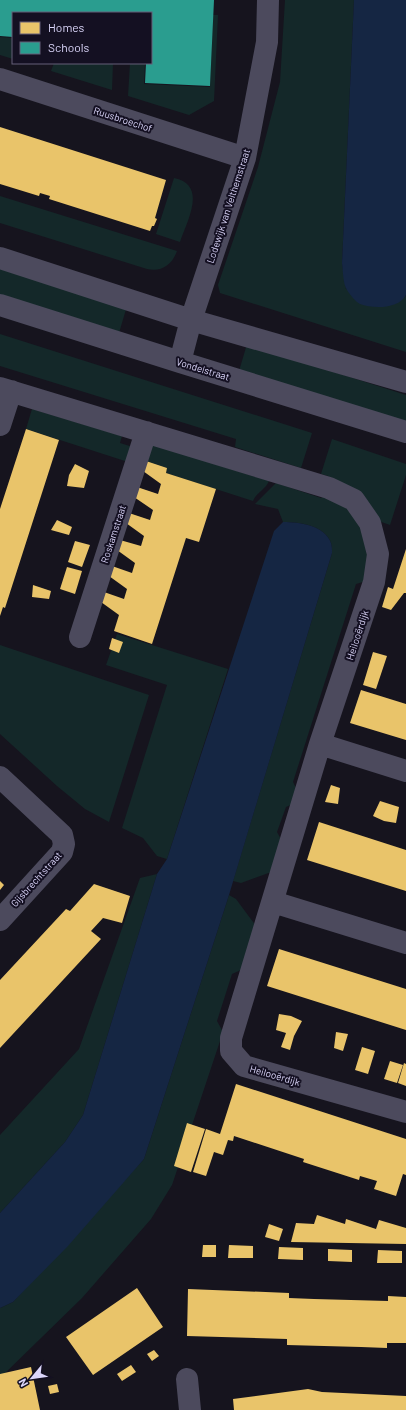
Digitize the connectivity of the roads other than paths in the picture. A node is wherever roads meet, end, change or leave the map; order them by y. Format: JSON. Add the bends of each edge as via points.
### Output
{"nodes":[{"id":1,"x":268,"y":0,"type":"edge"},
{"id":2,"x":0,"y":79,"type":"edge"},
{"id":3,"x":245,"y":158,"type":"junction"},
{"id":4,"x":0,"y":258,"type":"edge"},
{"id":5,"x":0,"y":305,"type":"edge"},
{"id":6,"x":191,"y":320,"type":"junction"},
{"id":7,"x":180,"y":362,"type":"junction"},
{"id":8,"x":406,"y":382,"type":"edge"},
{"id":9,"x":5,"y":389,"type":"edge"},
{"id":10,"x":0,"y":424,"type":"edge"},
{"id":11,"x":146,"y":432,"type":"junction"},
{"id":12,"x":406,"y":432,"type":"edge"},
{"id":13,"x":80,"y":637,"type":"dead end"},
{"id":14,"x":320,"y":744,"type":"junction"},
{"id":15,"x":406,"y":771,"type":"edge"},
{"id":16,"x":0,"y":777,"type":"edge"},
{"id":17,"x":273,"y":902,"type":"junction"},
{"id":18,"x":0,"y":920,"type":"edge"},
{"id":19,"x":406,"y":943,"type":"edge"},
{"id":20,"x":406,"y":1112,"type":"edge"},
{"id":21,"x":187,"y":1379,"type":"dead end"},
{"id":22,"x":190,"y":1410,"type":"edge"}],
"edges":[{"from":1,"to":3,"type":"street","name":"Lodewijk van Velthemstraat","via":[[267,42]]},
{"from":2,"to":3,"type":"street","name":"Ruusbroechof"},
{"from":3,"to":6,"type":"street","name":"Lodewijk van Velthemstraat"},
{"from":4,"to":6,"type":"street"},
{"from":5,"to":7,"type":"street","name":"Vondelstraat"},
{"from":6,"to":7,"type":"street","name":"Lodewijk van Velthemstraat"},
{"from":6,"to":8,"type":"street"},
{"from":7,"to":12,"type":"street","name":"Vondelstraat"},
{"from":9,"to":10,"type":"street"},
{"from":9,"to":11,"type":"street"},
{"from":11,"to":13,"type":"street","name":"Roskamstraat"},
{"from":11,"to":14,"type":"street","name":"Heilooërdijk","via":[[329,488],[354,500],[370,523],[378,554],[374,582]]},
{"from":14,"to":15,"type":"street"},
{"from":14,"to":17,"type":"street","name":"Heilooërdijk"},
{"from":16,"to":18,"type":"street","name":"Gijsbrechtstraat","via":[[62,835],[64,844],[62,852]]},
{"from":17,"to":19,"type":"street"},
{"from":17,"to":20,"type":"street","name":"Heilooërdijk","via":[[231,1038],[231,1051],[244,1066]]},
{"from":21,"to":22,"type":"street"}]}
